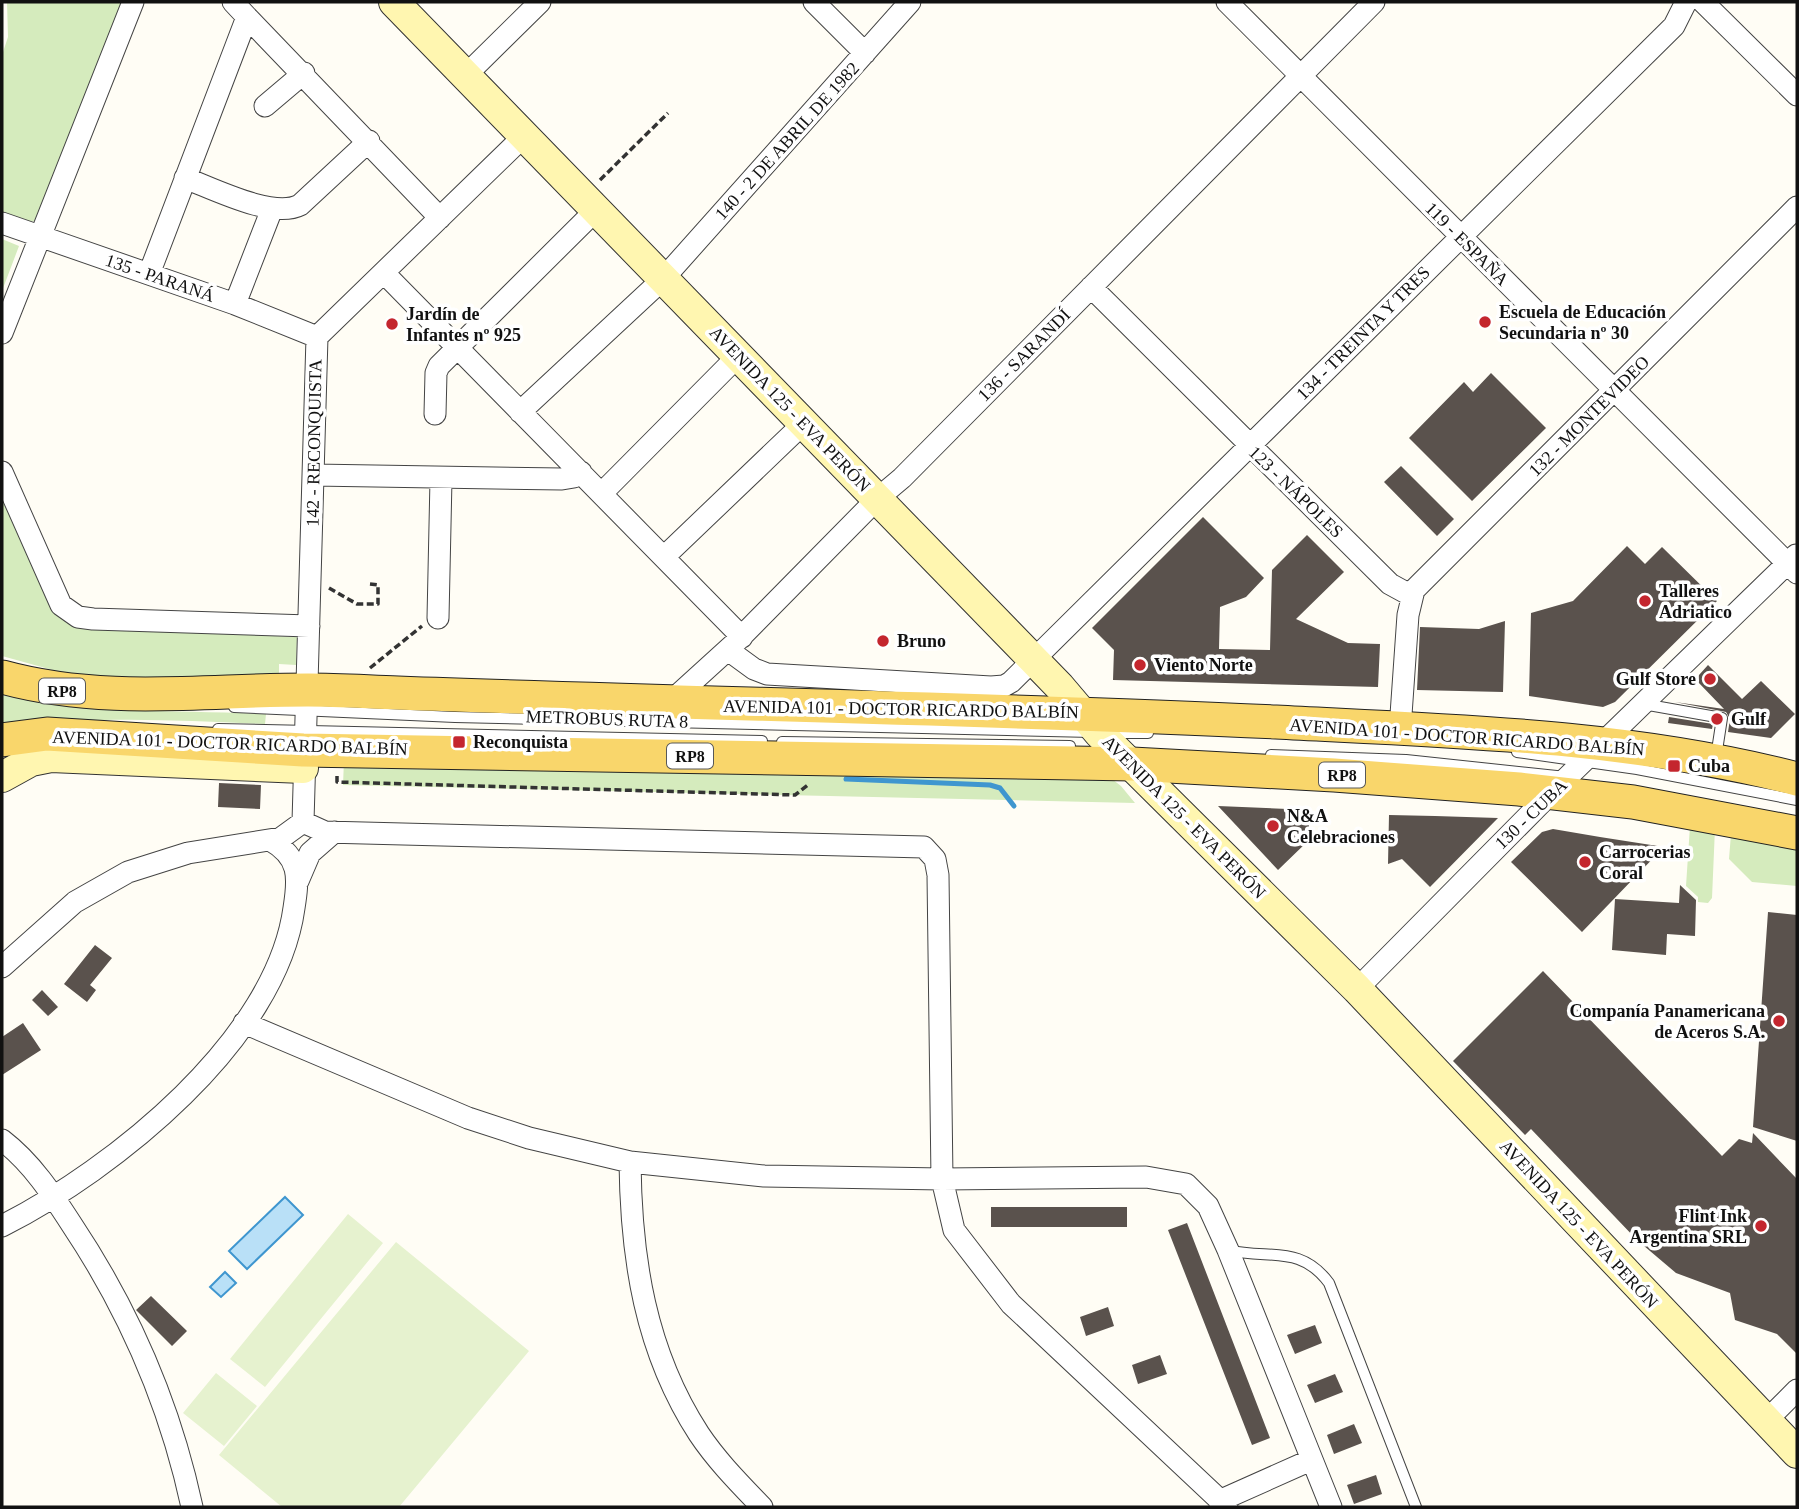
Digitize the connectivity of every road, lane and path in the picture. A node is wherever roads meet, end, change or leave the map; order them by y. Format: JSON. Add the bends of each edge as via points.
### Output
{"nodes":[{"id":1,"x":133,"y":2,"type":"edge"},
{"id":2,"x":394,"y":2,"type":"edge"},
{"id":3,"x":814,"y":2,"type":"edge"},
{"id":4,"x":910,"y":2,"type":"edge"},
{"id":5,"x":1227,"y":2,"type":"edge"},
{"id":6,"x":1374,"y":2,"type":"edge"},
{"id":7,"x":1686,"y":2,"type":"edge"},
{"id":8,"x":1703,"y":2,"type":"edge"},
{"id":9,"x":536,"y":3,"type":"edge"},
{"id":10,"x":240,"y":9,"type":"edge"},
{"id":11,"x":865,"y":53,"type":"junction"},
{"id":12,"x":304,"y":73,"type":"junction"},
{"id":13,"x":466,"y":75,"type":"junction"},
{"id":14,"x":1300,"y":76,"type":"junction"},
{"id":15,"x":1797,"y":95,"type":"edge"},
{"id":16,"x":265,"y":106,"type":"dead end"},
{"id":17,"x":668,"y":113,"type":"dead end"},
{"id":18,"x":525,"y":135,"type":"junction"},
{"id":19,"x":369,"y":141,"type":"junction"},
{"id":20,"x":185,"y":178,"type":"junction"},
{"id":21,"x":590,"y":203,"type":"junction"},
{"id":22,"x":1797,"y":206,"type":"edge"},
{"id":23,"x":269,"y":208,"type":"junction"},
{"id":24,"x":440,"y":218,"type":"junction"},
{"id":25,"x":2,"y":223,"type":"edge"},
{"id":26,"x":40,"y":235,"type":"junction"},
{"id":27,"x":1460,"y":237,"type":"junction"},
{"id":28,"x":384,"y":273,"type":"junction"},
{"id":29,"x":149,"y":274,"type":"junction"},
{"id":30,"x":663,"y":279,"type":"junction"},
{"id":31,"x":1091,"y":287,"type":"junction"},
{"id":32,"x":235,"y":304,"type":"junction"},
{"id":33,"x":2,"y":333,"type":"edge"},
{"id":34,"x":317,"y":337,"type":"junction"},
{"id":35,"x":456,"y":346,"type":"junction"},
{"id":36,"x":739,"y":355,"type":"junction"},
{"id":37,"x":1614,"y":391,"type":"junction"},
{"id":38,"x":520,"y":412,"type":"junction"},
{"id":39,"x":435,"y":415,"type":"dead end"},
{"id":40,"x":805,"y":422,"type":"junction"},
{"id":41,"x":1248,"y":445,"type":"junction"},
{"id":42,"x":2,"y":472,"type":"edge"},
{"id":43,"x":581,"y":472,"type":"junction"},
{"id":44,"x":314,"y":475,"type":"junction"},
{"id":45,"x":440,"y":479,"type":"junction"},
{"id":46,"x":602,"y":493,"type":"junction"},
{"id":47,"x":877,"y":499,"type":"junction"},
{"id":48,"x":665,"y":556,"type":"junction"},
{"id":49,"x":1794,"y":563,"type":"edge"},
{"id":50,"x":311,"y":584,"type":"junction"},
{"id":51,"x":370,"y":584,"type":"dead end"},
{"id":52,"x":1412,"y":596,"type":"junction"},
{"id":53,"x":438,"y":616,"type":"joint"},
{"id":54,"x":309,"y":626,"type":"junction"},
{"id":55,"x":735,"y":643,"type":"junction"},
{"id":56,"x":1033,"y":659,"type":"junction"},
{"id":57,"x":2,"y":677,"type":"edge"},
{"id":58,"x":341,"y":691,"type":"junction"},
{"id":59,"x":123,"y":696,"type":"junction"},
{"id":60,"x":669,"y":703,"type":"junction"},
{"id":61,"x":1643,"y":704,"type":"junction"},
{"id":62,"x":213,"y":706,"type":"dead end"},
{"id":63,"x":226,"y":707,"type":"dead end"},
{"id":64,"x":1400,"y":729,"type":"junction"},
{"id":65,"x":207,"y":730,"type":"dead end"},
{"id":66,"x":194,"y":731,"type":"dead end"},
{"id":67,"x":1167,"y":733,"type":"dead end"},
{"id":68,"x":83,"y":736,"type":"junction"},
{"id":69,"x":1314,"y":737,"type":"dead end"},
{"id":70,"x":1354,"y":738,"type":"dead end"},
{"id":71,"x":2,"y":740,"type":"edge"},
{"id":72,"x":304,"y":741,"type":"junction"},
{"id":73,"x":1104,"y":743,"type":"junction"},
{"id":74,"x":1507,"y":751,"type":"dead end"},
{"id":75,"x":1264,"y":755,"type":"dead end"},
{"id":76,"x":1715,"y":761,"type":"junction"},
{"id":77,"x":1578,"y":771,"type":"junction"},
{"id":78,"x":2,"y":777,"type":"edge"},
{"id":79,"x":1797,"y":779,"type":"edge"},
{"id":80,"x":1797,"y":800,"type":"edge"},
{"id":81,"x":303,"y":822,"type":"junction"},
{"id":82,"x":334,"y":832,"type":"junction"},
{"id":83,"x":1797,"y":833,"type":"edge"},
{"id":84,"x":270,"y":840,"type":"junction"},
{"id":85,"x":298,"y":881,"type":"junction"},
{"id":86,"x":2,"y":967,"type":"edge"},
{"id":87,"x":1357,"y":989,"type":"junction"},
{"id":88,"x":244,"y":1023,"type":"junction"},
{"id":89,"x":2,"y":1140,"type":"edge"},
{"id":90,"x":630,"y":1162,"type":"junction"},
{"id":91,"x":942,"y":1179,"type":"junction"},
{"id":92,"x":53,"y":1196,"type":"junction"},
{"id":93,"x":2,"y":1226,"type":"edge"},
{"id":94,"x":1228,"y":1250,"type":"junction"},
{"id":95,"x":1797,"y":1390,"type":"edge"},
{"id":96,"x":1766,"y":1421,"type":"junction"},
{"id":97,"x":1797,"y":1453,"type":"edge"},
{"id":98,"x":1311,"y":1460,"type":"junction"},
{"id":99,"x":1223,"y":1504,"type":"edge"},
{"id":100,"x":192,"y":1507,"type":"edge"},
{"id":101,"x":762,"y":1507,"type":"edge"},
{"id":102,"x":1331,"y":1507,"type":"edge"},
{"id":103,"x":1416,"y":1507,"type":"edge"}],
"edges":[{"from":1,"to":26,"type":"street"},
{"from":2,"to":13,"type":"street","name":"AVENIDA 125 - EVA PERÓN"},
{"from":3,"to":11,"type":"street"},
{"from":4,"to":11,"type":"street","name":"140 - 2 DE ABRIL DE 1982"},
{"from":5,"to":14,"type":"street","name":"119 - ESPAÑA"},
{"from":6,"to":14,"type":"street","name":"136 - SARANDÍ"},
{"from":7,"to":27,"type":"street","name":"134 - TREINTA Y TRES","via":[[1674,26]]},
{"from":8,"to":15,"type":"street"},
{"from":9,"to":13,"type":"street"},
{"from":10,"to":12,"type":"street"},
{"from":10,"to":20,"type":"street"},
{"from":11,"to":30,"type":"street","name":"140 - 2 DE ABRIL DE 1982"},
{"from":12,"to":16,"type":"street"},
{"from":12,"to":19,"type":"street"},
{"from":13,"to":18,"type":"street","name":"AVENIDA 125 - EVA PERÓN"},
{"from":14,"to":27,"type":"street","name":"119 - ESPAÑA"},
{"from":14,"to":31,"type":"street","name":"136 - SARANDÍ"},
{"from":17,"to":21,"type":"path"},
{"from":18,"to":21,"type":"street","name":"AVENIDA 125 - EVA PERÓN"},
{"from":18,"to":24,"type":"street","name":"142 - RECONQUISTA"},
{"from":19,"to":23,"type":"street","via":[[300,205],[289,210]]},
{"from":19,"to":24,"type":"street"},
{"from":20,"to":23,"type":"street"},
{"from":20,"to":29,"type":"street"},
{"from":21,"to":30,"type":"street","name":"AVENIDA 125 - EVA PERÓN"},
{"from":21,"to":35,"type":"street"},
{"from":22,"to":37,"type":"street","name":"132 - MONTEVIDEO"},
{"from":23,"to":32,"type":"street"},
{"from":24,"to":28,"type":"street","name":"142 - RECONQUISTA"},
{"from":25,"to":26,"type":"street","name":"135 - PARANÁ"},
{"from":26,"to":29,"type":"street","name":"135 - PARANÁ"},
{"from":26,"to":33,"type":"street"},
{"from":27,"to":37,"type":"street","name":"119 - ESPAÑA"},
{"from":27,"to":41,"type":"street","name":"134 - TREINTA Y TRES"},
{"from":28,"to":34,"type":"street","name":"142 - RECONQUISTA"},
{"from":28,"to":35,"type":"street","name":"134 - TREINTA Y TRES"},
{"from":29,"to":32,"type":"street","name":"135 - PARANÁ"},
{"from":30,"to":36,"type":"street","name":"AVENIDA 125 - EVA PERÓN"},
{"from":30,"to":38,"type":"street","name":"140 - 2 DE ABRIL DE 1982"},
{"from":31,"to":41,"type":"street","name":"123 - NÁPOLES"},
{"from":31,"to":47,"type":"street","name":"136 - SARANDÍ"},
{"from":32,"to":34,"type":"street","name":"135 - PARANÁ"},
{"from":34,"to":44,"type":"street","name":"142 - RECONQUISTA"},
{"from":35,"to":38,"type":"street","name":"134 - TREINTA Y TRES"},
{"from":35,"to":39,"type":"street","via":[[436,373]]},
{"from":36,"to":40,"type":"street","name":"AVENIDA 125 - EVA PERÓN"},
{"from":36,"to":46,"type":"street"},
{"from":37,"to":49,"type":"street","name":"119 - ESPAÑA"},
{"from":37,"to":52,"type":"street","name":"132 - MONTEVIDEO"},
{"from":38,"to":43,"type":"street","name":"134 - TREINTA Y TRES"},
{"from":40,"to":47,"type":"street","name":"AVENIDA 125 - EVA PERÓN"},
{"from":40,"to":48,"type":"street"},
{"from":41,"to":52,"type":"street","name":"123 - NÁPOLES","via":[[1390,584]]},
{"from":41,"to":56,"type":"street","name":"134 - TREINTA Y TRES"},
{"from":42,"to":54,"type":"street","via":[[67,612],[93,619]]},
{"from":43,"to":45,"type":"street","via":[[562,479]]},
{"from":43,"to":46,"type":"street","name":"134 - TREINTA Y TRES"},
{"from":44,"to":45,"type":"street"},
{"from":44,"to":50,"type":"street","name":"142 - RECONQUISTA"},
{"from":45,"to":53,"type":"street"},
{"from":46,"to":48,"type":"street","name":"134 - TREINTA Y TRES"},
{"from":47,"to":55,"type":"street","name":"136 - SARANDÍ"},
{"from":47,"to":56,"type":"street","name":"AVENIDA 125 - EVA PERÓN"},
{"from":48,"to":55,"type":"street","name":"134 - TREINTA Y TRES"},
{"from":49,"to":61,"type":"street","name":"130 - CUBA"},
{"from":50,"to":51,"type":"path","via":[[327,586],[357,604],[378,604],[378,585]]},
{"from":50,"to":54,"type":"street","name":"142 - RECONQUISTA"},
{"from":52,"to":64,"type":"street"},
{"from":53,"to":58,"type":"path"},
{"from":54,"to":72,"type":"street","name":"142 - RECONQUISTA"},
{"from":55,"to":56,"type":"street","name":"134 - TREINTA Y TRES","via":[[754,669],[767,674],[991,687],[1011,682]]},
{"from":55,"to":60,"type":"street","name":"136 - SARANDÍ"},
{"from":56,"to":73,"type":"street","name":"AVENIDA 125 - EVA PERÓN"},
{"from":57,"to":59,"type":"main road","name":"AVENIDA 101 - DOCTOR RICARDO BALBÍN","number":"RP8","via":[[63,691]]},
{"from":58,"to":60,"type":"main road","name":"AVENIDA 101 - DOCTOR RICARDO BALBÍN","number":"RP8"},
{"from":58,"to":72,"type":"main road","name":"AVENIDA 101 - DOCTOR RICARDO BALBÍN","number":"RP8"},
{"from":59,"to":62,"type":"lane"},
{"from":59,"to":72,"type":"main road","name":"AVENIDA 101 - DOCTOR RICARDO BALBÍN","number":"RP8"},
{"from":60,"to":73,"type":"main road","name":"AVENIDA 101 - DOCTOR RICARDO BALBÍN","number":"RP8"},
{"from":61,"to":76,"type":"lane","via":[[1722,718]]},
{"from":61,"to":77,"type":"street","name":"130 - CUBA"},
{"from":63,"to":72,"type":"lane","name":"METROBUS RUTA 8"},
{"from":64,"to":73,"type":"main road","name":"AVENIDA 101 - DOCTOR RICARDO BALBÍN","number":"RP8"},
{"from":64,"to":77,"type":"main road","name":"AVENIDA 101 - DOCTOR RICARDO BALBÍN","number":"RP8"},
{"from":65,"to":72,"type":"lane","name":"METROBUS RUTA 8"},
{"from":66,"to":68,"type":"lane"},
{"from":67,"to":73,"type":"lane","name":"METROBUS RUTA 8"},
{"from":68,"to":71,"type":"main road","name":"AVENIDA 101 - DOCTOR RICARDO BALBÍN","number":"RP8","via":[[47,734]]},
{"from":68,"to":72,"type":"main road","name":"AVENIDA 101 - DOCTOR RICARDO BALBÍN","number":"RP8"},
{"from":69,"to":70,"type":"lane"},
{"from":72,"to":73,"type":"main road","name":"AVENIDA 101 - DOCTOR RICARDO BALBÍN","number":"RP8"},
{"from":72,"to":73,"type":"lane","name":"METROBUS RUTA 8"},
{"from":72,"to":73,"type":"lane","name":"METROBUS RUTA 8"},
{"from":72,"to":78,"type":"street","via":[[51,757],[31,761]]},
{"from":72,"to":81,"type":"street","name":"142 - RECONQUISTA"},
{"from":73,"to":77,"type":"main road","name":"AVENIDA 101 - DOCTOR RICARDO BALBÍN","number":"RP8","via":[[1334,775]]},
{"from":73,"to":87,"type":"street","name":"AVENIDA 125 - EVA PERÓN"},
{"from":74,"to":77,"type":"lane"},
{"from":75,"to":77,"type":"lane"},
{"from":76,"to":77,"type":"main road","name":"AVENIDA 101 - DOCTOR RICARDO BALBÍN","number":"RP8"},
{"from":76,"to":79,"type":"main road","name":"AVENIDA 101 - DOCTOR RICARDO BALBÍN","number":"RP8"},
{"from":77,"to":80,"type":"lane"},
{"from":77,"to":83,"type":"main road","name":"AVENIDA 101 - DOCTOR RICARDO BALBÍN","number":"RP8","via":[[1633,802]]},
{"from":77,"to":87,"type":"street","name":"130 - CUBA"},
{"from":81,"to":82,"type":"street","via":[[316,830]]},
{"from":81,"to":84,"type":"street","via":[[281,838]]},
{"from":82,"to":85,"type":"street","via":[[310,853]]},
{"from":82,"to":91,"type":"street","via":[[924,847],[935,859],[938,874]]},
{"from":84,"to":85,"type":"street","via":[[290,855]]},
{"from":84,"to":86,"type":"street","via":[[188,853],[128,873],[75,902]]},
{"from":85,"to":88,"type":"street","via":[[285,942]]},
{"from":87,"to":96,"type":"street","name":"AVENIDA 125 - EVA PERÓN"},
{"from":88,"to":90,"type":"street","via":[[468,1118],[528,1138]]},
{"from":88,"to":92,"type":"street","via":[[210,1068],[168,1111],[127,1146]]},
{"from":89,"to":92,"type":"street","via":[[34,1169]]},
{"from":90,"to":91,"type":"street","via":[[764,1176]]},
{"from":90,"to":101,"type":"street","via":[[633,1248],[659,1354],[699,1434]]},
{"from":91,"to":94,"type":"street","via":[[1176,1180],[1197,1192],[1208,1206]]},
{"from":91,"to":99,"type":"street","via":[[954,1230],[1010,1304]]},
{"from":92,"to":93,"type":"street"},
{"from":92,"to":100,"type":"street","via":[[105,1273],[153,1376],[180,1453]]},
{"from":94,"to":98,"type":"street"},
{"from":94,"to":103,"type":"lane","via":[[1250,1256],[1300,1257],[1318,1268],[1329,1283]]},
{"from":95,"to":96,"type":"street"},
{"from":96,"to":97,"type":"street","name":"AVENIDA 125 - EVA PERÓN"},
{"from":98,"to":99,"type":"street"},
{"from":98,"to":102,"type":"street"}]}
